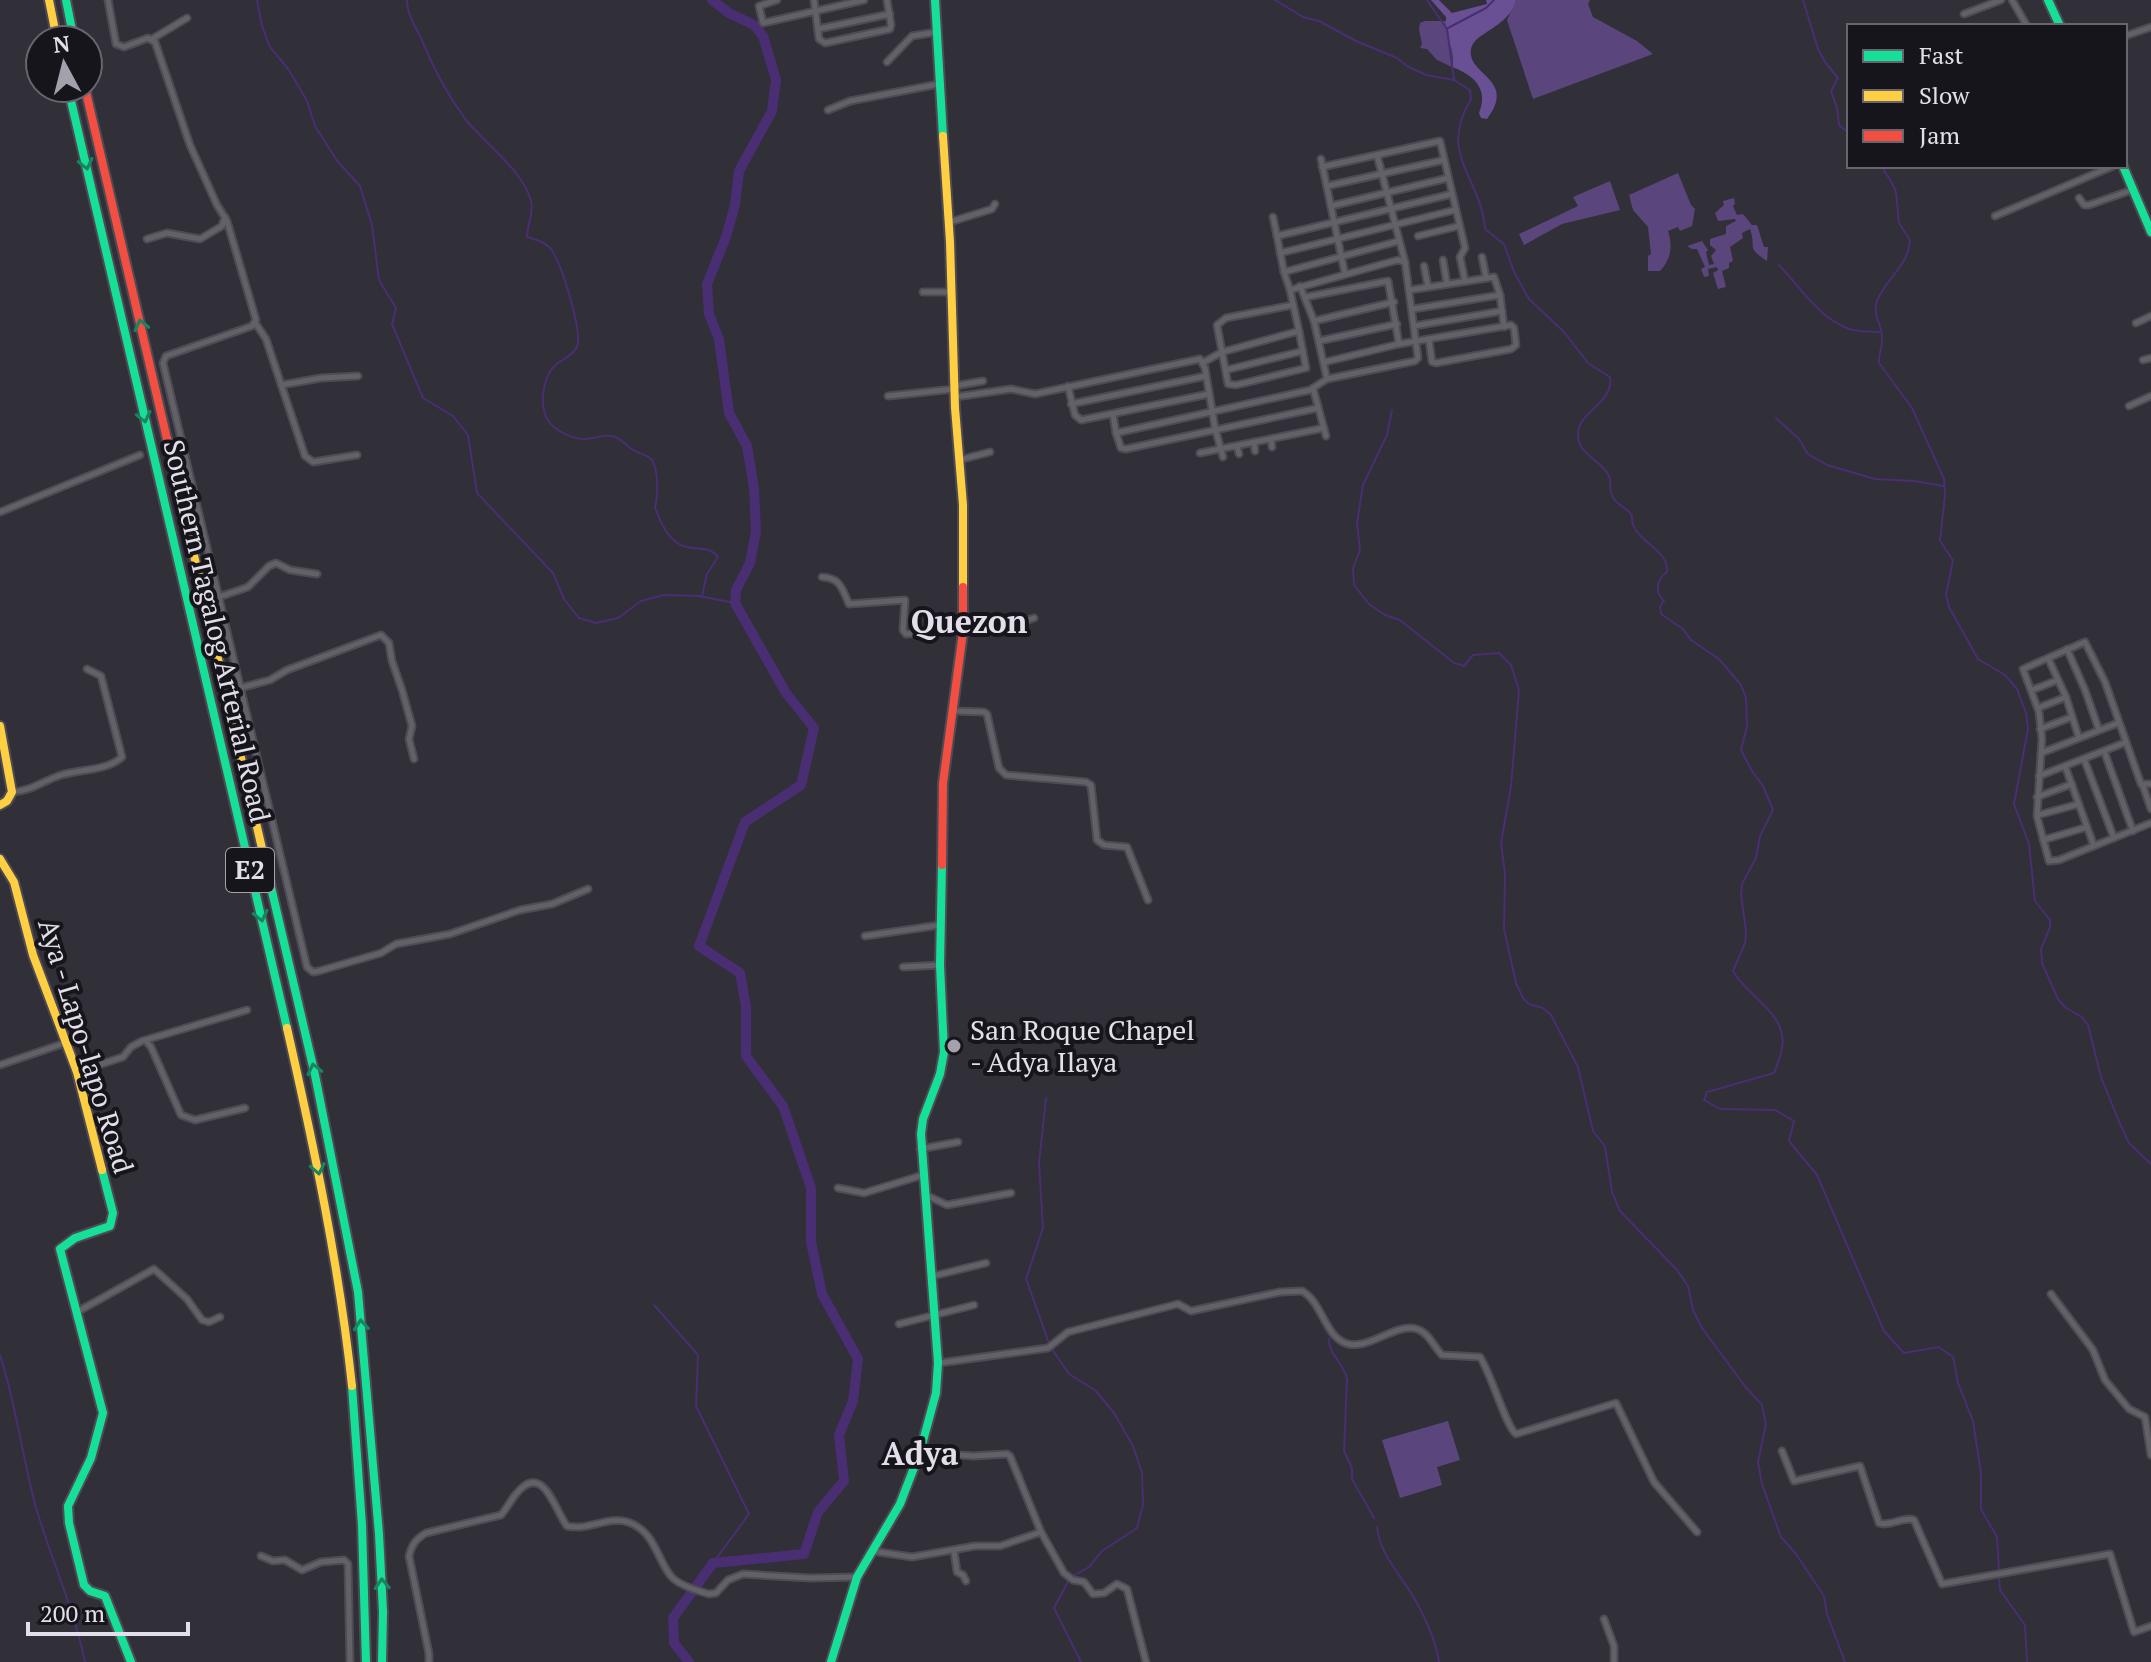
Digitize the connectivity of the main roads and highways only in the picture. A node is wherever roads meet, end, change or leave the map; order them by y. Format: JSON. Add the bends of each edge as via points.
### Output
{"nodes":[{"id":1,"x":49,"y":0,"type":"edge"},
{"id":2,"x":66,"y":0,"type":"edge"},
{"id":3,"x":935,"y":0,"type":"edge"},
{"id":4,"x":2048,"y":0,"type":"edge"},
{"id":5,"x":54,"y":24,"type":"edge"},
{"id":6,"x":71,"y":24,"type":"edge"},
{"id":7,"x":2059,"y":24,"type":"edge"},
{"id":8,"x":72,"y":104,"type":"edge"},
{"id":9,"x":89,"y":104,"type":"edge"},
{"id":10,"x":2124,"y":168,"type":"edge"},
{"id":11,"x":2151,"y":232,"type":"edge"},
{"id":12,"x":0,"y":726,"type":"edge"},
{"id":13,"x":0,"y":805,"type":"edge"},
{"id":14,"x":0,"y":859,"type":"edge"},
{"id":15,"x":131,"y":1662,"type":"edge"},
{"id":16,"x":366,"y":1662,"type":"edge"},
{"id":17,"x":382,"y":1662,"type":"edge"},
{"id":18,"x":831,"y":1662,"type":"edge"}],
"edges":[{"from":1,"to":5,"type":"main road"},
{"from":2,"to":6,"type":"main road"},
{"from":3,"to":18,"type":"main road","via":[[963,505],[963,632],[943,783],[944,1052],[923,1119],[920,1149],[938,1363],[920,1452],[900,1504],[857,1577]]},
{"from":4,"to":7,"type":"main road"},
{"from":8,"to":16,"type":"main road","name":"Southern Tagalog Arterial Road","number":"E2","one_way":true,"via":[[317,1159],[342,1294],[363,1537]]},
{"from":17,"to":9,"type":"main road","name":"Southern Tagalog Arterial Road","number":"E2","one_way":true,"via":[[379,1534],[358,1292],[315,1075]]},
{"from":10,"to":11,"type":"main road"},
{"from":12,"to":13,"type":"main road","via":[[12,792]]},
{"from":14,"to":15,"type":"main road","name":"Aya - Lapo-lapo Road","via":[[14,882],[33,955],[77,1072],[113,1220],[60,1249],[103,1413],[67,1516],[84,1583],[91,1593],[105,1596]]}]}
